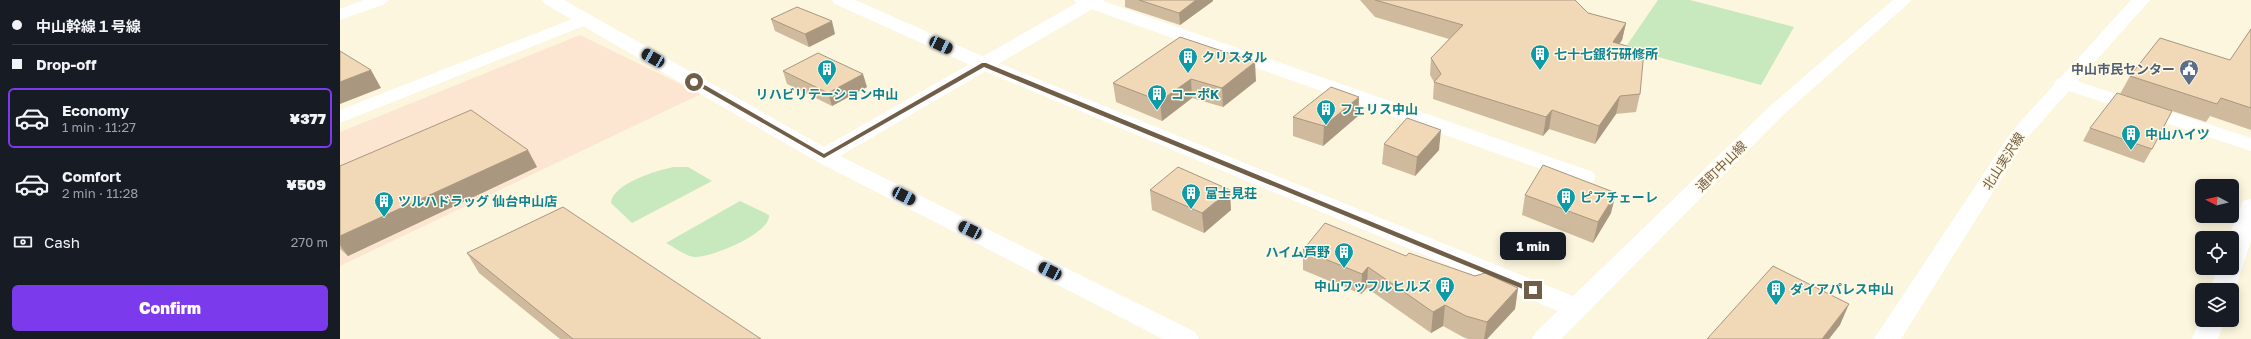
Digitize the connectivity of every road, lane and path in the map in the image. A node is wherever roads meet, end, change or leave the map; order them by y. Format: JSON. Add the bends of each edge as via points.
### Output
{"nodes":[{"id":1,"x":379,"y":0,"type":"edge"},
{"id":2,"x":551,"y":0,"type":"edge"},
{"id":3,"x":842,"y":0,"type":"edge"},
{"id":4,"x":1904,"y":0,"type":"edge"},
{"id":5,"x":2141,"y":0,"type":"edge"},
{"id":6,"x":1090,"y":1,"type":"edge"},
{"id":7,"x":340,"y":15,"type":"edge"},
{"id":8,"x":585,"y":19,"type":"junction"},
{"id":9,"x":984,"y":64,"type":"junction"},
{"id":10,"x":2064,"y":83,"type":"junction"},
{"id":11,"x":340,"y":117,"type":"edge"},
{"id":12,"x":2251,"y":145,"type":"edge"},
{"id":13,"x":824,"y":156,"type":"junction"},
{"id":14,"x":1585,"y":177,"type":"dead end"},
{"id":15,"x":2251,"y":206,"type":"edge"},
{"id":16,"x":2239,"y":241,"type":"edge"},
{"id":17,"x":1576,"y":308,"type":"junction"},
{"id":18,"x":2209,"y":327,"type":"edge"},
{"id":19,"x":1186,"y":339,"type":"edge"},
{"id":20,"x":1545,"y":339,"type":"edge"},
{"id":21,"x":1887,"y":339,"type":"edge"},
{"id":22,"x":2205,"y":339,"type":"edge"}],
"edges":[{"from":1,"to":7,"type":"street"},
{"from":2,"to":8,"type":"street"},
{"from":3,"to":9,"type":"street"},
{"from":4,"to":17,"type":"street","name":"通町中山線","via":[[1776,111]]},
{"from":5,"to":10,"type":"street","name":"北山実沢線"},
{"from":6,"to":9,"type":"street"},
{"from":6,"to":14,"type":"street"},
{"from":8,"to":11,"type":"street"},
{"from":8,"to":13,"type":"street"},
{"from":9,"to":13,"type":"street"},
{"from":9,"to":17,"type":"street"},
{"from":10,"to":12,"type":"street"},
{"from":10,"to":21,"type":"street","name":"北山実沢線","via":[[2019,135]]},
{"from":13,"to":19,"type":"street"},
{"from":15,"to":16,"type":"street"},
{"from":17,"to":20,"type":"street","name":"通町中山線"},
{"from":18,"to":22,"type":"street"}]}
